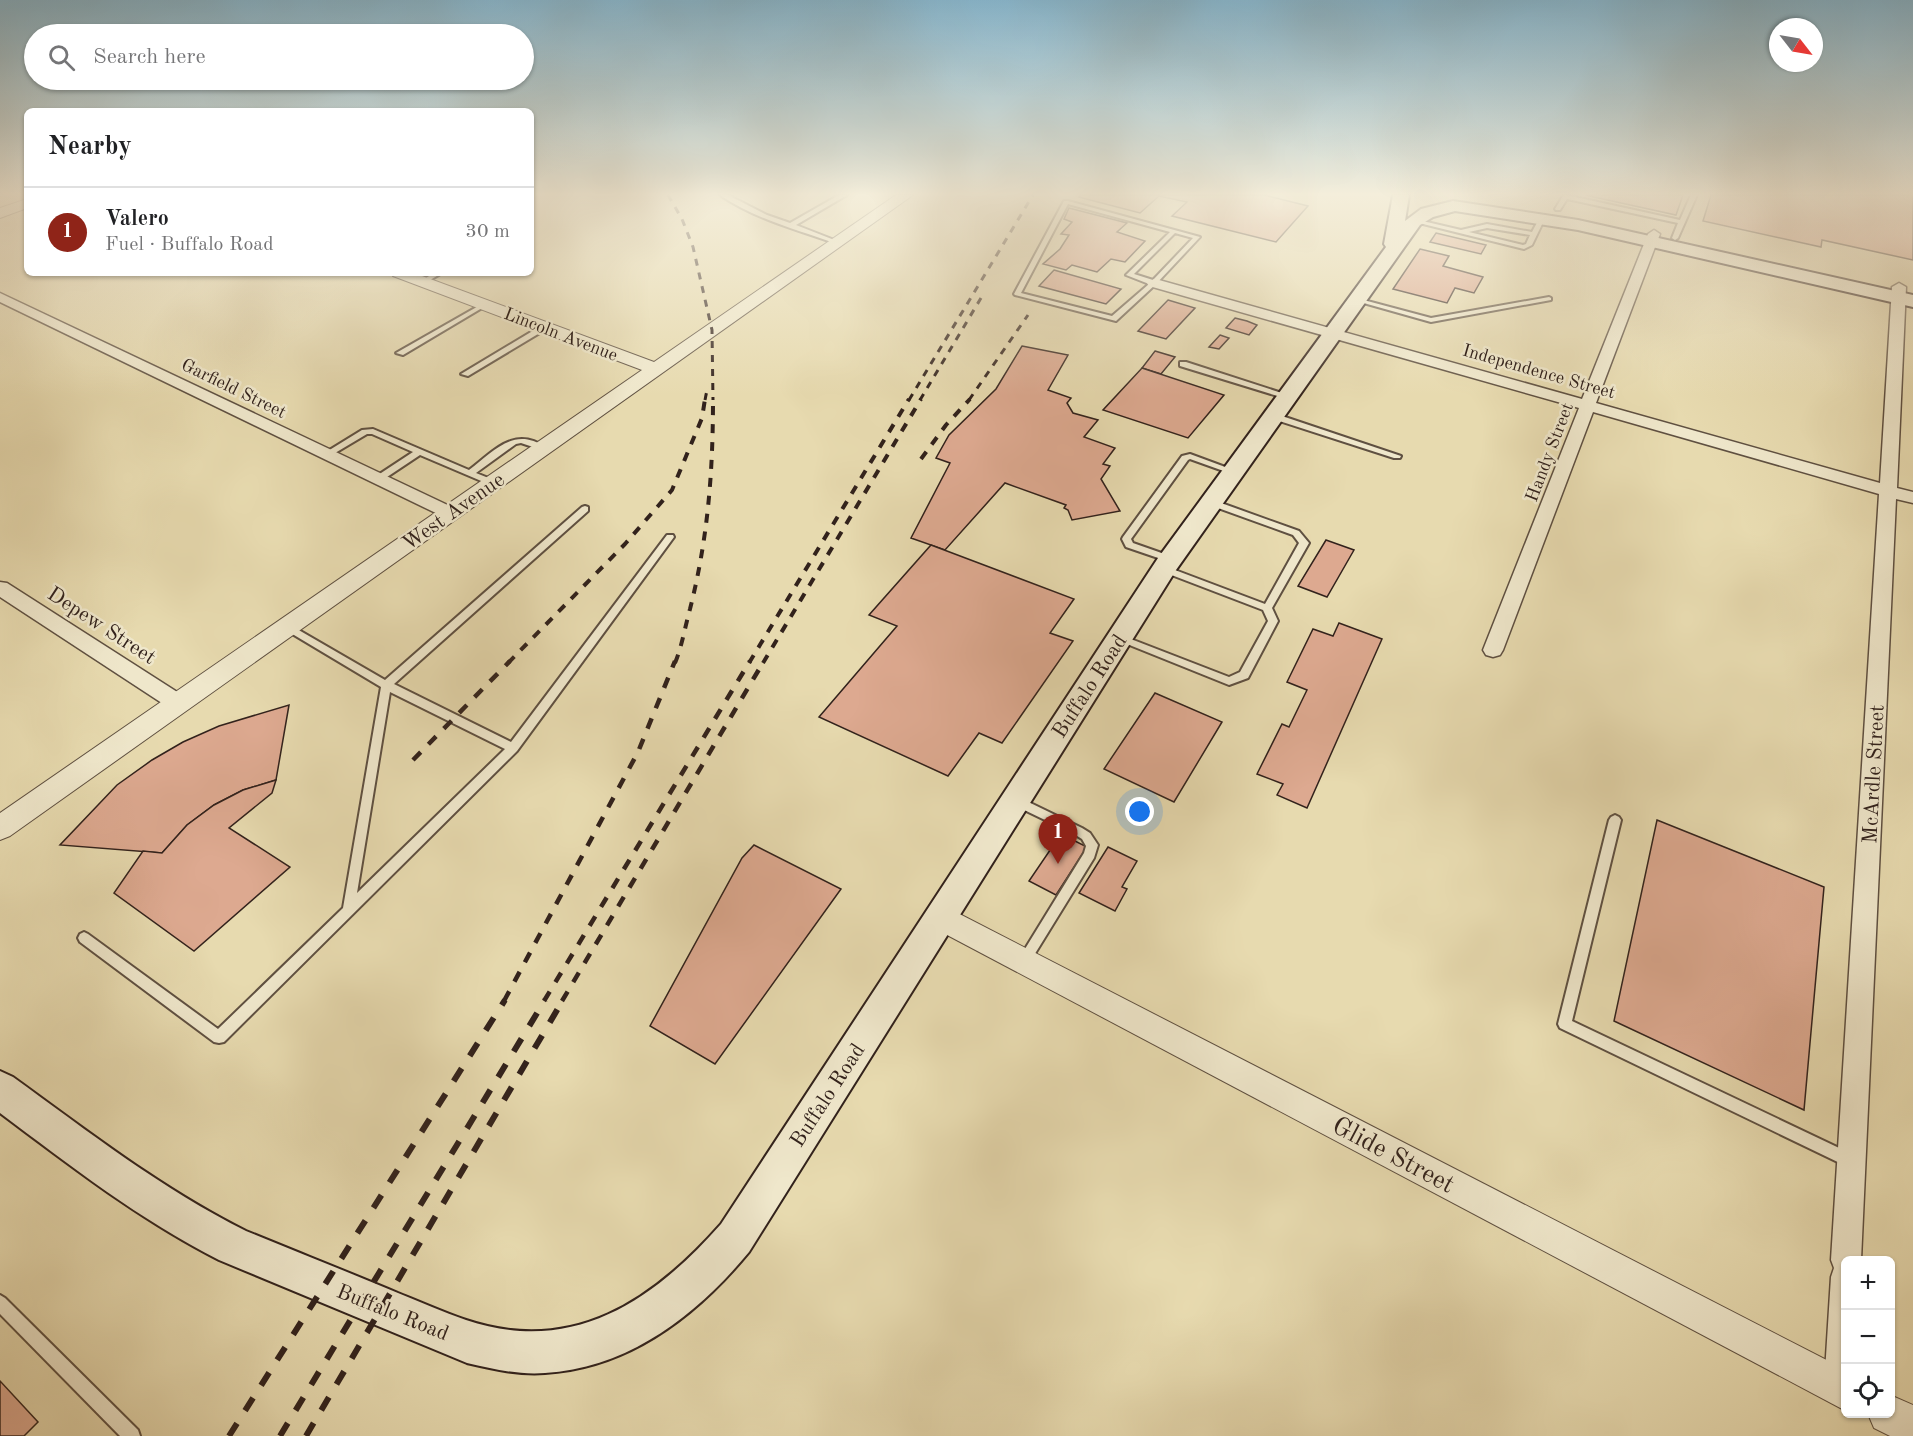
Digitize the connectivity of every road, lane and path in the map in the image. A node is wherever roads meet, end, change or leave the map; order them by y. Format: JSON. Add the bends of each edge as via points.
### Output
{"nodes":[{"id":1,"x":811,"y":262,"type":"edge"},
{"id":2,"x":1034,"y":262,"type":"edge"},
{"id":3,"x":1142,"y":262,"type":"edge"},
{"id":4,"x":1174,"y":262,"type":"edge"},
{"id":5,"x":1383,"y":262,"type":"edge"},
{"id":6,"x":1644,"y":262,"type":"edge"},
{"id":7,"x":1761,"y":262,"type":"edge"},
{"id":8,"x":1792,"y":262,"type":"edge"},
{"id":9,"x":407,"y":276,"type":"edge"},
{"id":10,"x":434,"y":276,"type":"edge"},
{"id":11,"x":423,"y":282,"type":"junction"},
{"id":12,"x":1154,"y":283,"type":"junction"},
{"id":13,"x":1906,"y":294,"type":"edge"},
{"id":14,"x":0,"y":297,"type":"edge"},
{"id":15,"x":1549,"y":298,"type":"dead end"},
{"id":16,"x":1356,"y":300,"type":"junction"},
{"id":17,"x":484,"y":305,"type":"junction"},
{"id":18,"x":544,"y":328,"type":"junction"},
{"id":19,"x":1333,"y":333,"type":"junction"},
{"id":20,"x":400,"y":352,"type":"dead end"},
{"id":21,"x":1183,"y":364,"type":"dead end"},
{"id":22,"x":655,"y":369,"type":"junction"},
{"id":23,"x":465,"y":374,"type":"dead end"},
{"id":24,"x":1287,"y":396,"type":"junction"},
{"id":25,"x":1588,"y":405,"type":"junction"},
{"id":26,"x":1273,"y":416,"type":"junction"},
{"id":27,"x":542,"y":448,"type":"junction"},
{"id":28,"x":419,"y":452,"type":"junction"},
{"id":29,"x":327,"y":454,"type":"junction"},
{"id":30,"x":1397,"y":456,"type":"dead end"},
{"id":31,"x":1232,"y":471,"type":"junction"},
{"id":32,"x":470,"y":473,"type":"junction"},
{"id":33,"x":378,"y":479,"type":"junction"},
{"id":34,"x":493,"y":483,"type":"junction"},
{"id":35,"x":1888,"y":490,"type":"junction"},
{"id":36,"x":1913,"y":498,"type":"edge"},
{"id":37,"x":1209,"y":502,"type":"junction"},
{"id":38,"x":585,"y":509,"type":"dead end"},
{"id":39,"x":450,"y":513,"type":"junction"},
{"id":40,"x":670,"y":537,"type":"dead end"},
{"id":41,"x":1167,"y":564,"type":"junction"},
{"id":42,"x":0,"y":588,"type":"edge"},
{"id":43,"x":1267,"y":608,"type":"junction"},
{"id":44,"x":287,"y":627,"type":"junction"},
{"id":45,"x":1120,"y":638,"type":"junction"},
{"id":46,"x":1493,"y":650,"type":"dead end"},
{"id":47,"x":386,"y":685,"type":"junction"},
{"id":48,"x":178,"y":703,"type":"junction"},
{"id":49,"x":513,"y":748,"type":"junction"},
{"id":50,"x":1016,"y":801,"type":"junction"},
{"id":51,"x":1615,"y":820,"type":"dead end"},
{"id":52,"x":0,"y":828,"type":"edge"},
{"id":53,"x":348,"y":911,"type":"junction"},
{"id":54,"x":942,"y":918,"type":"junction"},
{"id":55,"x":84,"y":938,"type":"dead end"},
{"id":56,"x":1024,"y":961,"type":"junction"},
{"id":57,"x":0,"y":1090,"type":"edge"},
{"id":58,"x":1851,"y":1161,"type":"junction"},
{"id":59,"x":1846,"y":1256,"type":"edge"},
{"id":60,"x":0,"y":1303,"type":"edge"},
{"id":61,"x":1844,"y":1310,"type":"edge"},
{"id":62,"x":1843,"y":1364,"type":"edge"},
{"id":63,"x":1841,"y":1389,"type":"edge"},
{"id":64,"x":132,"y":1436,"type":"edge"}],
"edges":[{"from":1,"to":22,"type":"street","name":"West Avenue"},
{"from":2,"to":12,"type":"lane","via":[[1017,294],[1113,319]]},
{"from":3,"to":12,"type":"lane","via":[[1128,275]]},
{"from":4,"to":12,"type":"lane"},
{"from":5,"to":16,"type":"main road","name":"Buffalo Road"},
{"from":6,"to":25,"type":"street","name":"Handy Street"},
{"from":7,"to":13,"type":"main road"},
{"from":8,"to":13,"type":"main road"},
{"from":9,"to":11,"type":"street","name":"Lincoln Avenue"},
{"from":10,"to":11,"type":"lane"},
{"from":11,"to":17,"type":"street","name":"Lincoln Avenue"},
{"from":12,"to":19,"type":"street","name":"Independence Street"},
{"from":13,"to":35,"type":"street","name":"McArdle Street"},
{"from":14,"to":29,"type":"street","name":"Garfield Street"},
{"from":15,"to":16,"type":"lane","via":[[1431,320]]},
{"from":16,"to":19,"type":"main road","name":"Buffalo Road"},
{"from":17,"to":18,"type":"street","name":"Lincoln Avenue"},
{"from":17,"to":20,"type":"lane"},
{"from":18,"to":22,"type":"street","name":"Lincoln Avenue"},
{"from":18,"to":23,"type":"lane"},
{"from":19,"to":24,"type":"main road","name":"Buffalo Road"},
{"from":19,"to":25,"type":"street","name":"Independence Street"},
{"from":21,"to":24,"type":"lane"},
{"from":22,"to":27,"type":"street","name":"West Avenue"},
{"from":24,"to":26,"type":"main road","name":"Buffalo Road"},
{"from":25,"to":35,"type":"street","name":"Independence Street"},
{"from":25,"to":46,"type":"street","name":"Handy Street"},
{"from":26,"to":30,"type":"lane"},
{"from":26,"to":31,"type":"main road","name":"Buffalo Road"},
{"from":27,"to":32,"type":"lane","via":[[522,440],[513,442]]},
{"from":27,"to":34,"type":"street","name":"West Avenue"},
{"from":28,"to":29,"type":"lane","via":[[373,431],[364,432]]},
{"from":28,"to":32,"type":"lane"},
{"from":28,"to":33,"type":"lane"},
{"from":29,"to":33,"type":"street","name":"Garfield Street"},
{"from":31,"to":37,"type":"main road","name":"Buffalo Road"},
{"from":31,"to":41,"type":"lane","via":[[1190,456],[1185,458],[1126,539],[1129,545]]},
{"from":32,"to":34,"type":"lane"},
{"from":33,"to":39,"type":"street","name":"Garfield Street"},
{"from":34,"to":39,"type":"street","name":"West Avenue"},
{"from":35,"to":36,"type":"street","name":"Independence Street"},
{"from":35,"to":58,"type":"street","name":"McArdle Street"},
{"from":37,"to":41,"type":"main road","name":"Buffalo Road"},
{"from":37,"to":43,"type":"lane","via":[[1296,533],[1304,543]]},
{"from":38,"to":47,"type":"lane"},
{"from":39,"to":44,"type":"street","name":"West Avenue"},
{"from":40,"to":49,"type":"lane"},
{"from":41,"to":43,"type":"lane"},
{"from":41,"to":45,"type":"main road","name":"Buffalo Road"},
{"from":42,"to":48,"type":"street","name":"Depew Street"},
{"from":43,"to":45,"type":"lane","via":[[1273,621],[1244,675],[1229,681]]},
{"from":44,"to":47,"type":"lane"},
{"from":44,"to":48,"type":"street","name":"West Avenue"},
{"from":45,"to":50,"type":"main road","name":"Buffalo Road"},
{"from":47,"to":49,"type":"lane"},
{"from":47,"to":53,"type":"lane"},
{"from":48,"to":52,"type":"street","name":"West Avenue"},
{"from":49,"to":53,"type":"lane"},
{"from":50,"to":54,"type":"main road","name":"Buffalo Road"},
{"from":50,"to":56,"type":"lane","via":[[1078,831],[1092,845]]},
{"from":51,"to":58,"type":"lane","via":[[1565,1024]]},
{"from":53,"to":55,"type":"lane","via":[[219,1036]]},
{"from":54,"to":56,"type":"street","name":"Glide Street"},
{"from":54,"to":57,"type":"main road","name":"Buffalo Road","via":[[716,1263],[673,1303],[649,1318],[576,1347],[528,1352],[485,1347],[233,1246],[162,1206]]},
{"from":56,"to":63,"type":"street","name":"Glide Street"},
{"from":58,"to":59,"type":"street","name":"McArdle Street"},
{"from":60,"to":64,"type":"lane"},
{"from":61,"to":62,"type":"street"}]}
